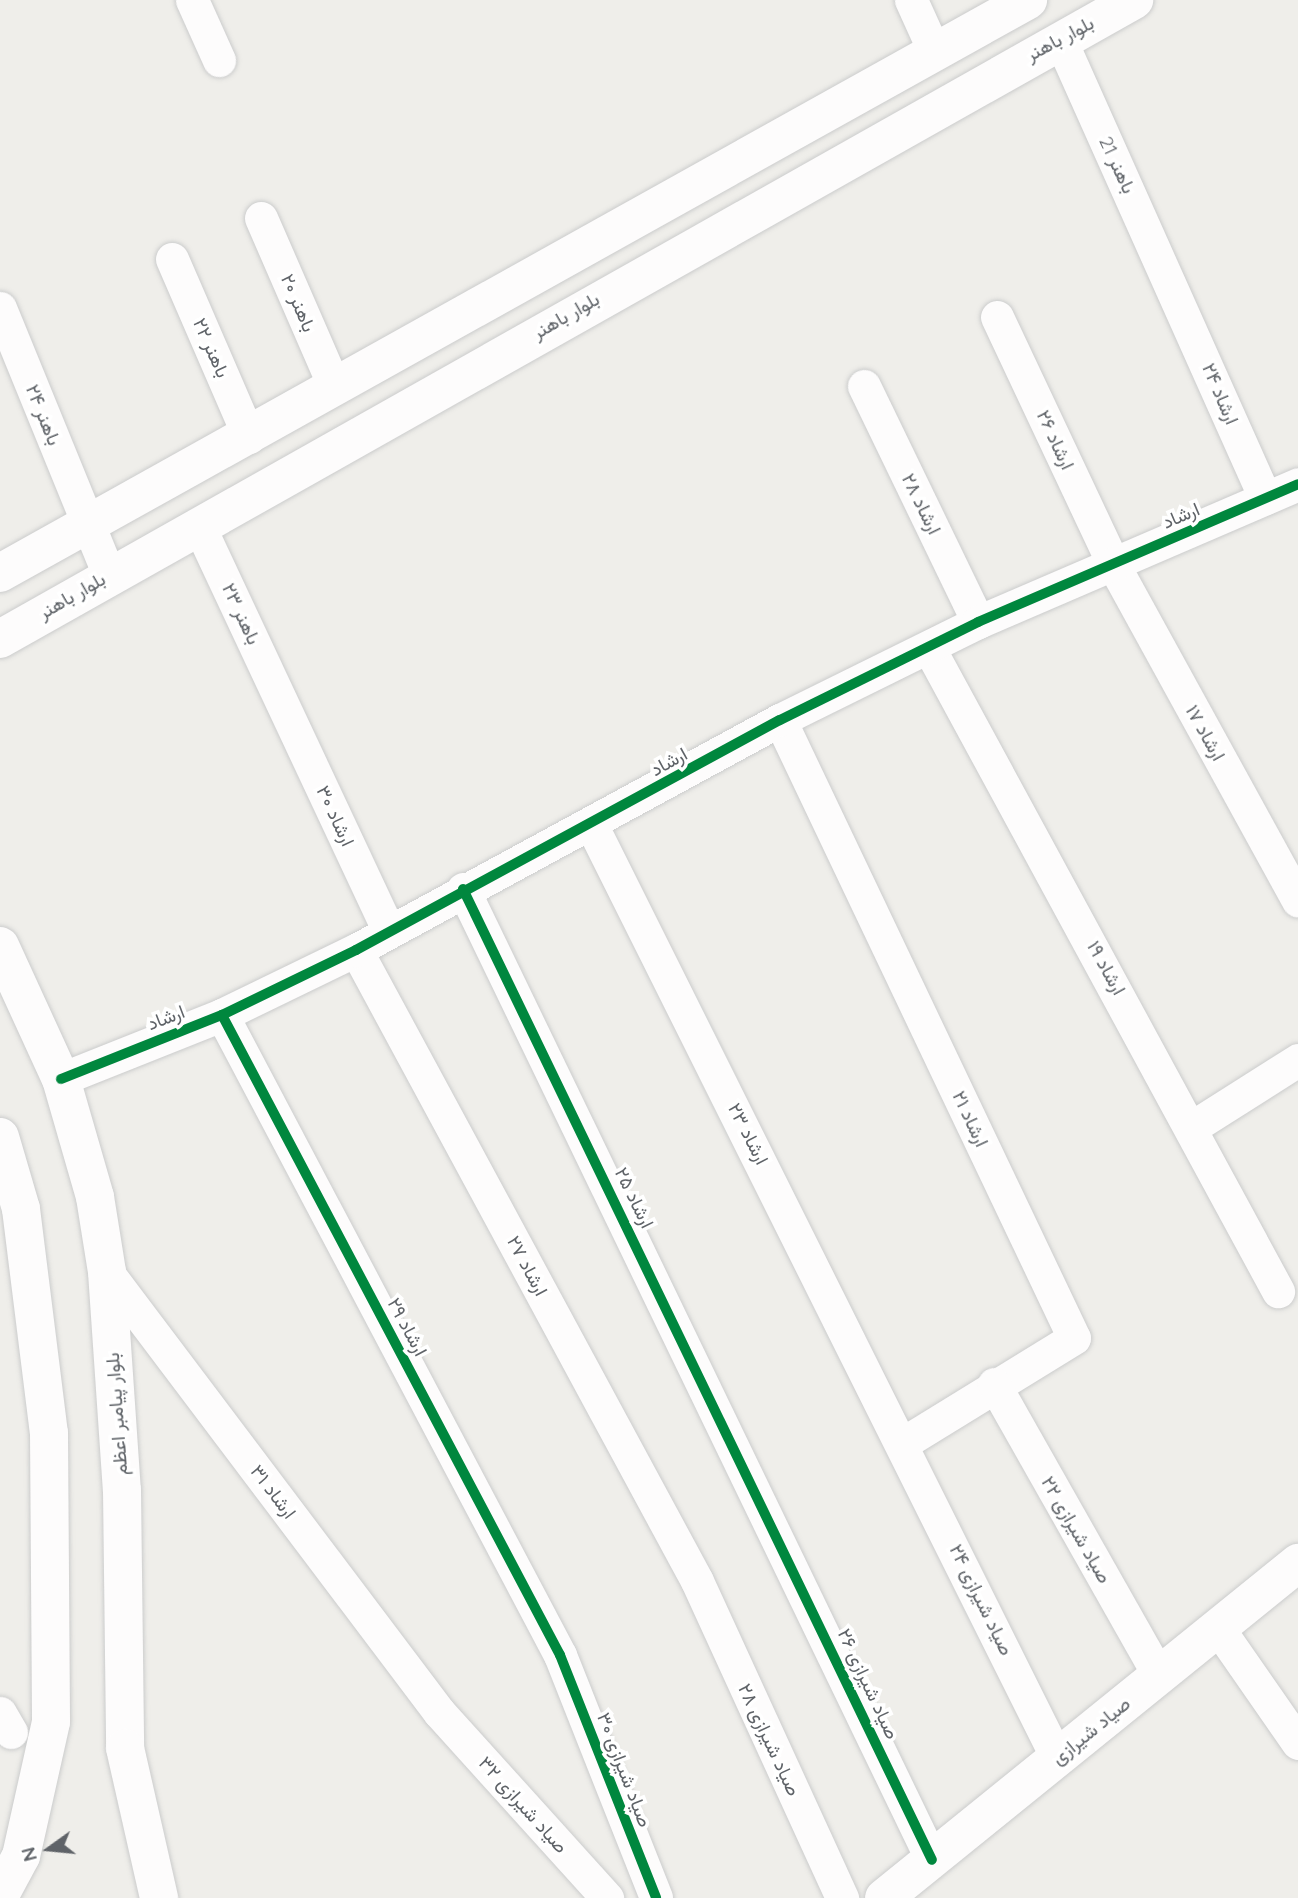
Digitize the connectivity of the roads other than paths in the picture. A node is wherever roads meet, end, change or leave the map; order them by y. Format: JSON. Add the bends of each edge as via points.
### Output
{"nodes":[{"id":1,"x":192,"y":0,"type":"edge"},
{"id":2,"x":911,"y":0,"type":"edge"},
{"id":3,"x":1028,"y":0,"type":"edge"},
{"id":4,"x":1134,"y":0,"type":"edge"},
{"id":5,"x":1060,"y":39,"type":"junction"},
{"id":6,"x":934,"y":51,"type":"junction"},
{"id":7,"x":219,"y":60,"type":"dead end"},
{"id":8,"x":261,"y":218,"type":"dead end"},
{"id":9,"x":172,"y":259,"type":"dead end"},
{"id":10,"x":1175,"y":290,"type":"joint"},
{"id":11,"x":0,"y":308,"type":"edge"},
{"id":12,"x":998,"y":317,"type":"dead end"},
{"id":13,"x":864,"y":386,"type":"dead end"},
{"id":14,"x":335,"y":388,"type":"junction"},
{"id":15,"x":249,"y":437,"type":"junction"},
{"id":16,"x":1298,"y":484,"type":"edge"},
{"id":17,"x":1265,"y":498,"type":"junction"},
{"id":18,"x":86,"y":522,"type":"junction"},
{"id":19,"x":200,"y":526,"type":"junction"},
{"id":20,"x":1113,"y":564,"type":"junction"},
{"id":21,"x":0,"y":573,"type":"edge"},
{"id":22,"x":109,"y":575,"type":"junction"},
{"id":23,"x":978,"y":622,"type":"junction"},
{"id":24,"x":0,"y":639,"type":"edge"},
{"id":25,"x":929,"y":648,"type":"junction"},
{"id":26,"x":282,"y":702,"type":"joint"},
{"id":27,"x":780,"y":720,"type":"junction"},
{"id":28,"x":592,"y":826,"type":"junction"},
{"id":29,"x":463,"y":889,"type":"junction"},
{"id":30,"x":1298,"y":901,"type":"edge"},
{"id":31,"x":388,"y":930,"type":"junction"},
{"id":32,"x":0,"y":946,"type":"edge"},
{"id":33,"x":356,"y":950,"type":"junction"},
{"id":34,"x":222,"y":1015,"type":"junction"},
{"id":35,"x":1298,"y":1060,"type":"edge"},
{"id":36,"x":61,"y":1079,"type":"junction"},
{"id":37,"x":1194,"y":1126,"type":"junction"},
{"id":38,"x":0,"y":1138,"type":"edge"},
{"id":39,"x":107,"y":1272,"type":"junction"},
{"id":40,"x":1278,"y":1292,"type":"dead end"},
{"id":41,"x":994,"y":1384,"type":"junction"},
{"id":42,"x":905,"y":1442,"type":"junction"},
{"id":43,"x":773,"y":1523,"type":"joint"},
{"id":44,"x":1298,"y":1563,"type":"edge"},
{"id":45,"x":697,"y":1581,"type":"joint"},
{"id":46,"x":1218,"y":1628,"type":"junction"},
{"id":47,"x":560,"y":1654,"type":"joint"},
{"id":48,"x":1159,"y":1676,"type":"junction"},
{"id":49,"x":439,"y":1712,"type":"joint"},
{"id":50,"x":1298,"y":1743,"type":"edge"},
{"id":51,"x":1058,"y":1758,"type":"junction"},
{"id":52,"x":932,"y":1860,"type":"junction"},
{"id":53,"x":0,"y":1895,"type":"edge"},
{"id":54,"x":159,"y":1898,"type":"edge"},
{"id":55,"x":607,"y":1898,"type":"edge"},
{"id":56,"x":656,"y":1898,"type":"edge"},
{"id":57,"x":842,"y":1898,"type":"edge"},
{"id":58,"x":884,"y":1898,"type":"edge"}],
"edges":[{"from":1,"to":7,"type":"street"},
{"from":2,"to":6,"type":"street"},
{"from":3,"to":6,"type":"main road"},
{"from":4,"to":5,"type":"main road","name":"بلوار باهنر"},
{"from":5,"to":10,"type":"street","name":"باهنر 21"},
{"from":5,"to":19,"type":"main road","name":"بلوار باهنر"},
{"from":6,"to":14,"type":"main road"},
{"from":8,"to":14,"type":"street","name":"باهنر ۲۰"},
{"from":9,"to":15,"type":"street","name":"باهنر ۲۲"},
{"from":10,"to":17,"type":"street","name":"ارشاد ۲۴"},
{"from":11,"to":18,"type":"street","name":"باهنر ۲۴"},
{"from":12,"to":20,"type":"street","name":"ارشاد ۲۶"},
{"from":13,"to":23,"type":"street","name":"ارشاد ۲۸"},
{"from":14,"to":15,"type":"main road"},
{"from":15,"to":18,"type":"main road"},
{"from":16,"to":17,"type":"street","name":"ارشاد"},
{"from":17,"to":20,"type":"street","name":"ارشاد"},
{"from":18,"to":21,"type":"main road"},
{"from":18,"to":22,"type":"street","name":"باهنر ۲۴"},
{"from":19,"to":22,"type":"main road","name":"بلوار باهنر"},
{"from":19,"to":26,"type":"street","name":"باهنر ۲۳"},
{"from":20,"to":23,"type":"street","name":"ارشاد"},
{"from":20,"to":30,"type":"street","name":"ارشاد ۱۷"},
{"from":22,"to":24,"type":"main road","name":"بلوار باهنر"},
{"from":23,"to":25,"type":"street","name":"ارشاد"},
{"from":25,"to":27,"type":"street","name":"ارشاد"},
{"from":25,"to":37,"type":"street","name":"ارشاد ۱۹"},
{"from":26,"to":31,"type":"street","name":"ارشاد ۳۰"},
{"from":27,"to":28,"type":"street","name":"ارشاد"},
{"from":27,"to":41,"type":"street","name":"ارشاد ۲۱","via":[[1074,1338]]},
{"from":28,"to":29,"type":"street","name":"ارشاد"},
{"from":28,"to":42,"type":"street","name":"ارشاد ۲۳"},
{"from":29,"to":31,"type":"street","name":"ارشاد"},
{"from":29,"to":43,"type":"street","name":"ارشاد ۲۵"},
{"from":31,"to":33,"type":"street","name":"ارشاد"},
{"from":32,"to":36,"type":"main road","name":"بلوار پیامبر اعظم"},
{"from":33,"to":34,"type":"street","name":"ارشاد"},
{"from":33,"to":45,"type":"street","name":"ارشاد ۲۷"},
{"from":34,"to":36,"type":"street","name":"ارشاد"},
{"from":34,"to":47,"type":"street","name":"ارشاد ۲۹"},
{"from":35,"to":37,"type":"street"},
{"from":36,"to":39,"type":"main road","name":"بلوار پیامبر اعظم","via":[[95,1197]]},
{"from":37,"to":40,"type":"street","name":"ارشاد ۱۹"},
{"from":38,"to":53,"type":"main road","via":[[21,1209],[49,1433],[51,1709],[21,1856]]},
{"from":39,"to":49,"type":"street","name":"ارشاد ۳۱"},
{"from":39,"to":54,"type":"main road","name":"بلوار پیامبر اعظم","via":[[122,1490],[125,1748]]},
{"from":41,"to":42,"type":"street","name":"ارشاد ۲۱"},
{"from":41,"to":48,"type":"street","name":"صیاد شیرازی ۲۲"},
{"from":42,"to":51,"type":"street","name":"صیاد شیرازی ۲۴"},
{"from":43,"to":52,"type":"street","name":"صیاد شیرازی ۲۶"},
{"from":44,"to":46,"type":"main road","name":"صیاد شیرازی"},
{"from":45,"to":57,"type":"street","name":"صیاد شیرازی ۲۸"},
{"from":46,"to":48,"type":"main road","name":"صیاد شیرازی"},
{"from":46,"to":50,"type":"street"},
{"from":47,"to":56,"type":"street","name":"صیاد شیرازی ۳۰"},
{"from":48,"to":51,"type":"main road","name":"صیاد شیرازی"},
{"from":49,"to":55,"type":"street","name":"صیاد شیرازی ۳۲"},
{"from":51,"to":52,"type":"main road","name":"صیاد شیرازی"},
{"from":52,"to":58,"type":"main road","name":"صیاد شیرازی"}]}
